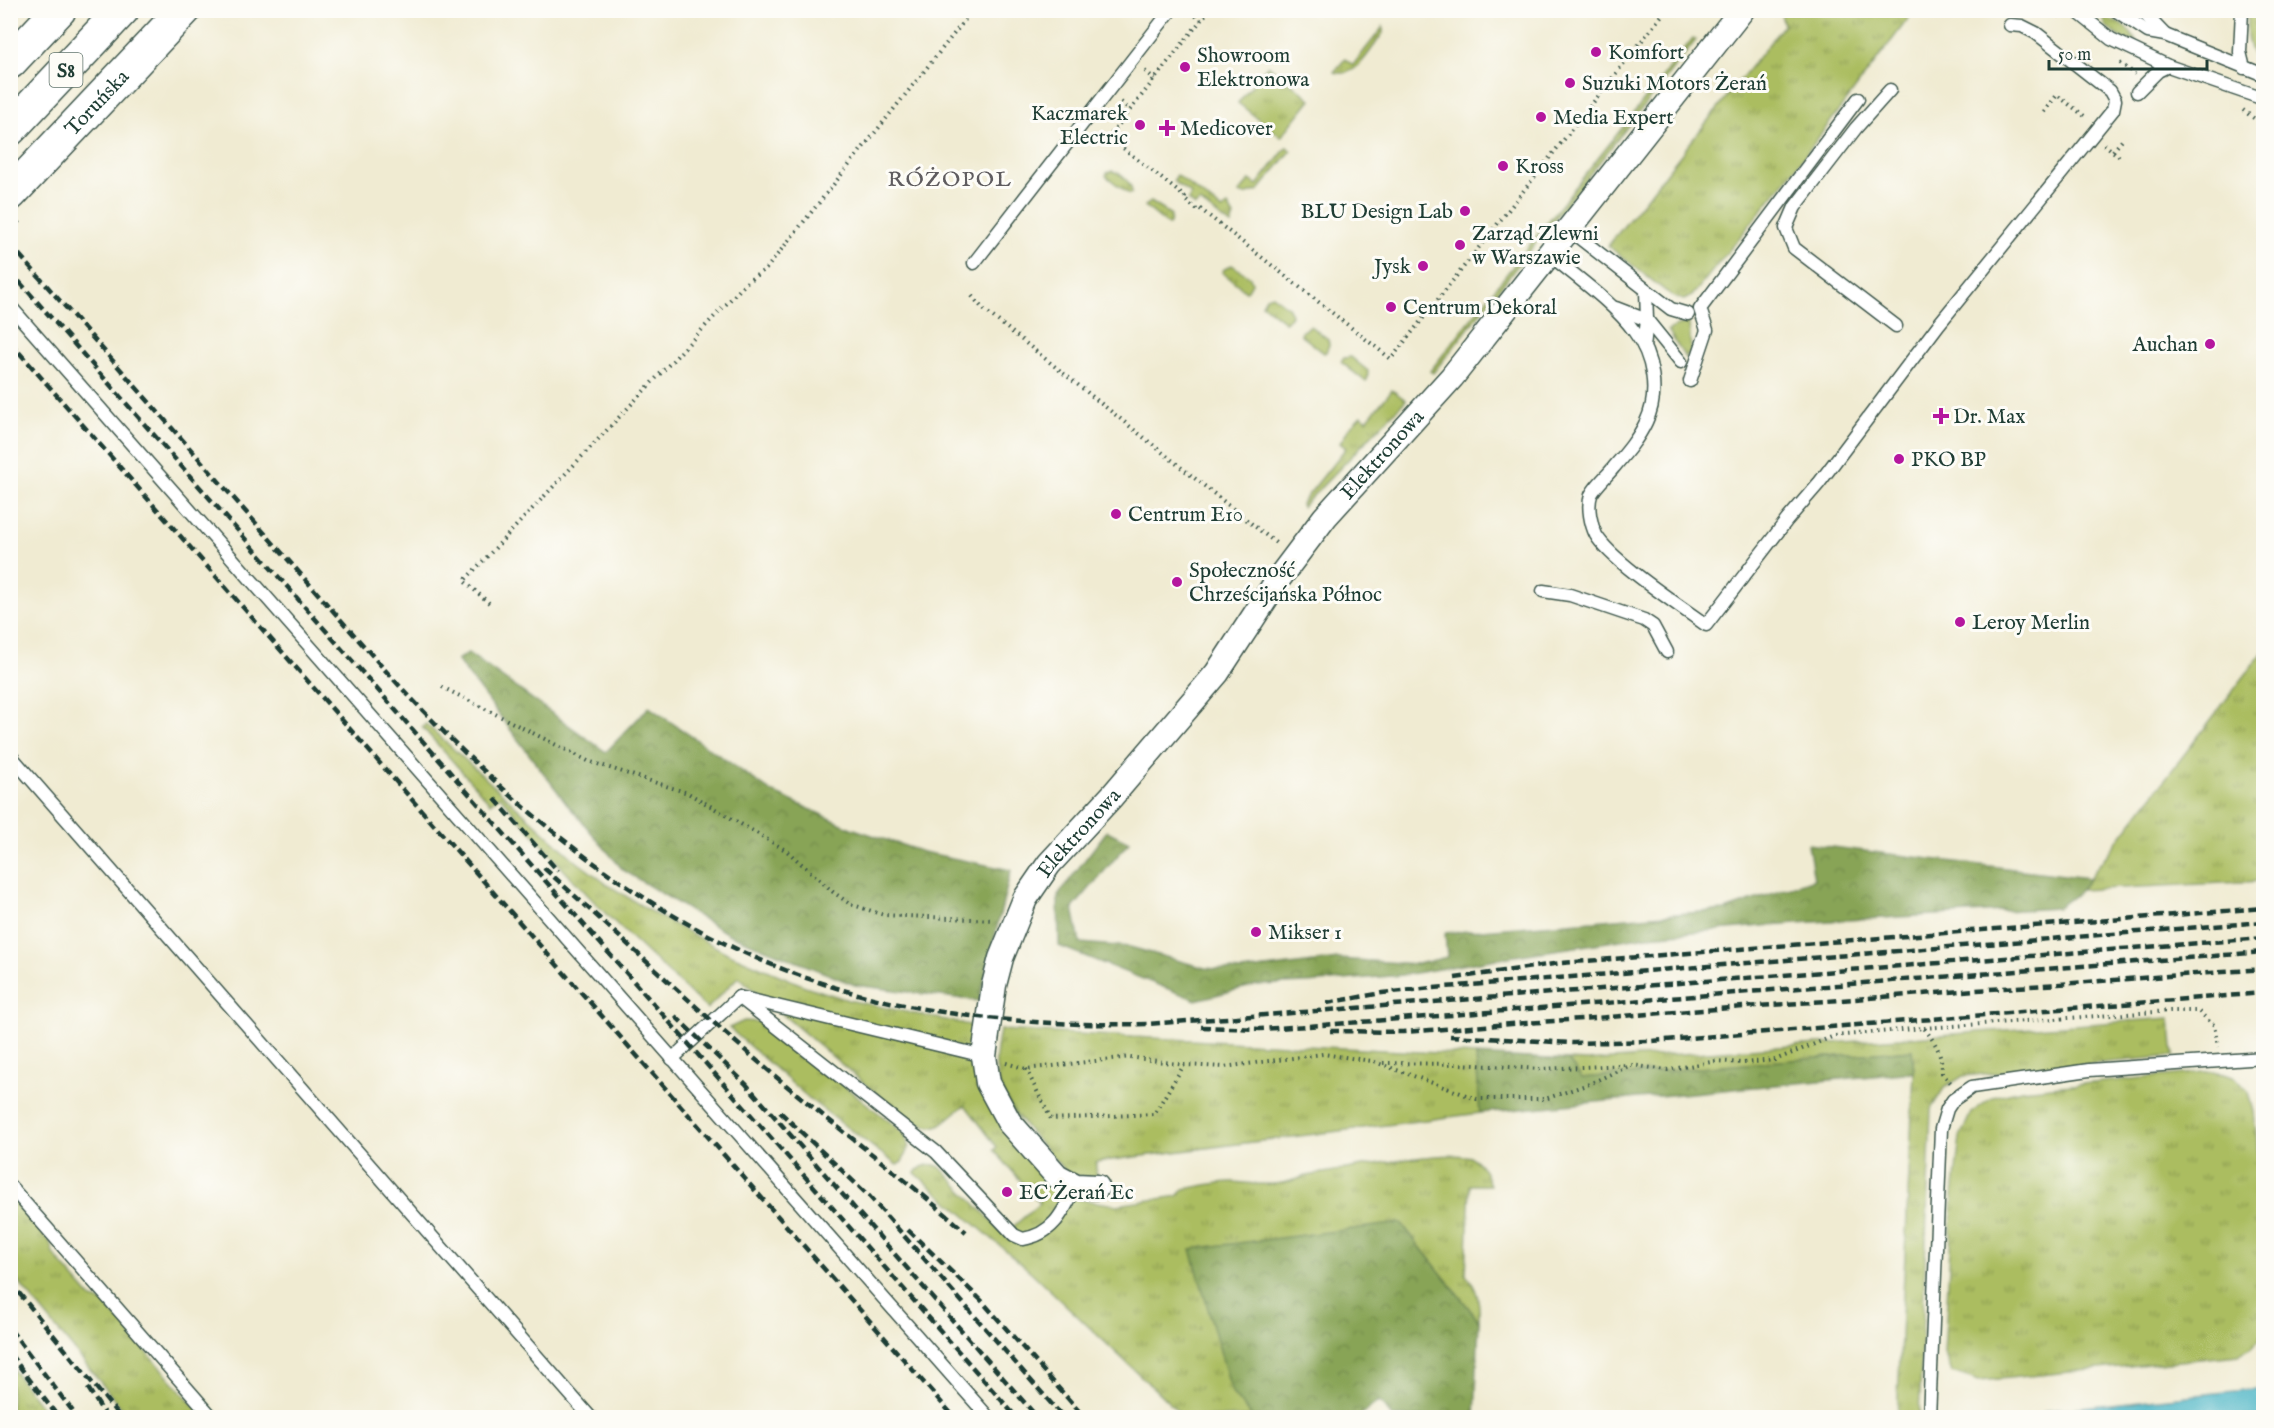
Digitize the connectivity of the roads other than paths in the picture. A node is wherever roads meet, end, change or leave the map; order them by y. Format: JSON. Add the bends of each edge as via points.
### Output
{"nodes":[{"id":1,"x":59,"y":10,"type":"edge"},
{"id":2,"x":122,"y":10,"type":"edge"},
{"id":3,"x":184,"y":10,"type":"edge"},
{"id":4,"x":1172,"y":10,"type":"edge"},
{"id":5,"x":1742,"y":10,"type":"edge"},
{"id":6,"x":2075,"y":10,"type":"edge"},
{"id":7,"x":2115,"y":10,"type":"edge"},
{"id":8,"x":2141,"y":10,"type":"edge"},
{"id":9,"x":2242,"y":10,"type":"edge"},
{"id":10,"x":2010,"y":25,"type":"dead end"},
{"id":11,"x":2165,"y":35,"type":"junction"},
{"id":12,"x":10,"y":62,"type":"edge"},
{"id":13,"x":2168,"y":66,"type":"junction"},
{"id":14,"x":2244,"y":69,"type":"junction"},
{"id":15,"x":2264,"y":75,"type":"edge"},
{"id":16,"x":1890,"y":90,"type":"dead end"},
{"id":17,"x":2137,"y":92,"type":"dead end"},
{"id":18,"x":1858,"y":99,"type":"dead end"},
{"id":19,"x":2264,"y":99,"type":"edge"},
{"id":20,"x":10,"y":129,"type":"edge"},
{"id":21,"x":10,"y":194,"type":"edge"},
{"id":22,"x":1568,"y":229,"type":"junction"},
{"id":23,"x":1549,"y":254,"type":"junction"},
{"id":24,"x":974,"y":263,"type":"dead end"},
{"id":25,"x":1646,"y":290,"type":"junction"},
{"id":26,"x":1609,"y":305,"type":"junction"},
{"id":27,"x":10,"y":306,"type":"edge"},
{"id":28,"x":1688,"y":314,"type":"dead end"},
{"id":29,"x":1647,"y":320,"type":"junction"},
{"id":30,"x":1896,"y":326,"type":"dead end"},
{"id":31,"x":1644,"y":347,"type":"junction"},
{"id":32,"x":1681,"y":362,"type":"dead end"},
{"id":33,"x":1690,"y":381,"type":"dead end"},
{"id":34,"x":1543,"y":591,"type":"dead end"},
{"id":35,"x":1667,"y":652,"type":"dead end"},
{"id":36,"x":10,"y":755,"type":"edge"},
{"id":37,"x":739,"y":997,"type":"junction"},
{"id":38,"x":984,"y":1056,"type":"junction"},
{"id":39,"x":2264,"y":1058,"type":"edge"},
{"id":40,"x":672,"y":1059,"type":"junction"},
{"id":41,"x":10,"y":1186,"type":"edge"},
{"id":42,"x":1086,"y":1186,"type":"joint"},
{"id":43,"x":213,"y":1418,"type":"edge"},
{"id":44,"x":591,"y":1418,"type":"edge"},
{"id":45,"x":989,"y":1418,"type":"edge"},
{"id":46,"x":1929,"y":1418,"type":"edge"}],
"edges":[{"from":1,"to":12,"type":"main road","number":"S8"},
{"from":2,"to":20,"type":"main road","name":"Toruńska","number":"S8"},
{"from":3,"to":21,"type":"main road","name":"Toruńska"},
{"from":4,"to":24,"type":"lane"},
{"from":5,"to":22,"type":"street","name":"Elektronowa"},
{"from":6,"to":13,"type":"lane","via":[[2111,39]]},
{"from":7,"to":11,"type":"lane","via":[[2148,32]]},
{"from":8,"to":11,"type":"lane"},
{"from":9,"to":14,"type":"lane","via":[[2240,52]]},
{"from":10,"to":31,"type":"lane","via":[[2036,33],[2110,91],[2115,100],[2113,110],[1939,324],[1706,625],[1626,565],[1597,537],[1592,526],[1591,496],[1634,443],[1653,402],[1652,370]]},
{"from":11,"to":14,"type":"lane"},
{"from":13,"to":17,"type":"lane"},
{"from":13,"to":19,"type":"lane"},
{"from":14,"to":15,"type":"lane"},
{"from":16,"to":30,"type":"lane","via":[[1795,207],[1786,228],[1794,248]]},
{"from":18,"to":33,"type":"lane","via":[[1700,309],[1707,330]]},
{"from":22,"to":23,"type":"street","name":"Elektronowa"},
{"from":22,"to":25,"type":"lane"},
{"from":23,"to":26,"type":"lane"},
{"from":23,"to":38,"type":"street","name":"Elektronowa","via":[[1452,377],[1325,517],[1279,578],[1217,674],[1050,864],[1025,899],[1001,958]]},
{"from":25,"to":28,"type":"lane","via":[[1671,309]]},
{"from":25,"to":29,"type":"lane"},
{"from":26,"to":29,"type":"lane"},
{"from":26,"to":31,"type":"lane","via":[[1634,330]]},
{"from":27,"to":40,"type":"lane"},
{"from":29,"to":31,"type":"lane"},
{"from":29,"to":32,"type":"lane"},
{"from":34,"to":35,"type":"lane","via":[[1570,595],[1644,620],[1653,626]]},
{"from":36,"to":44,"type":"lane"},
{"from":37,"to":38,"type":"lane"},
{"from":37,"to":40,"type":"lane"},
{"from":37,"to":42,"type":"lane","via":[[936,1152],[1014,1235],[1023,1239],[1045,1233]]},
{"from":38,"to":42,"type":"street","name":"Elektronowa","via":[[988,1083],[1009,1122],[1057,1176]]},
{"from":39,"to":46,"type":"lane","via":[[2089,1070],[1972,1087],[1960,1093],[1947,1109],[1941,1129]]},
{"from":40,"to":45,"type":"lane"},
{"from":41,"to":43,"type":"lane"}]}
